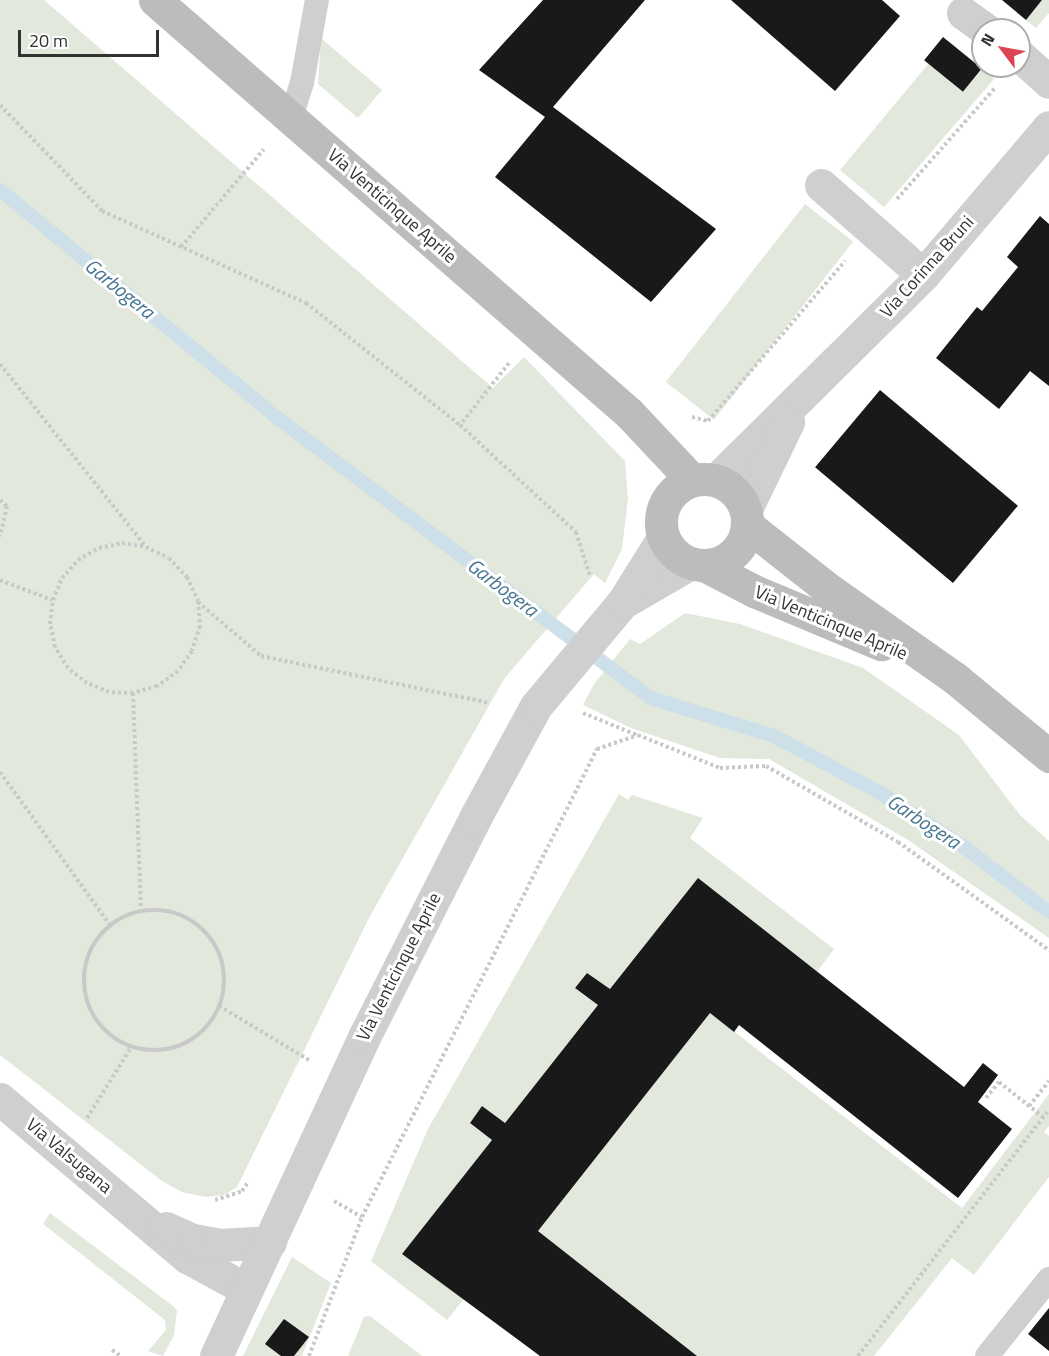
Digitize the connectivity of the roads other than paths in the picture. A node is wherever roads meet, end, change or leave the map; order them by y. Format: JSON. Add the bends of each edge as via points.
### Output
{"nodes":[{"id":1,"x":155,"y":0,"type":"edge"},
{"id":2,"x":317,"y":0,"type":"edge"},
{"id":3,"x":1031,"y":75,"type":"edge"},
{"id":4,"x":1049,"y":82,"type":"edge"},
{"id":5,"x":291,"y":118,"type":"junction"},
{"id":6,"x":1049,"y":127,"type":"edge"},
{"id":7,"x":821,"y":185,"type":"dead end"},
{"id":8,"x":923,"y":275,"type":"junction"},
{"id":9,"x":798,"y":401,"type":"junction"},
{"id":10,"x":629,"y":413,"type":"junction"},
{"id":11,"x":704,"y":480,"type":"junction"},
{"id":12,"x":663,"y":505,"type":"junction"},
{"id":13,"x":746,"y":517,"type":"junction"},
{"id":14,"x":663,"y":538,"type":"junction"},
{"id":15,"x":698,"y":565,"type":"junction"},
{"id":16,"x":623,"y":602,"type":"junction"},
{"id":17,"x":956,"y":679,"type":"junction"},
{"id":18,"x":1049,"y":756,"type":"edge"},
{"id":19,"x":3,"y":1107,"type":"edge"},
{"id":20,"x":138,"y":1213,"type":"junction"},
{"id":21,"x":270,"y":1242,"type":"junction"},
{"id":22,"x":1049,"y":1279,"type":"edge"},
{"id":23,"x":246,"y":1289,"type":"junction"},
{"id":24,"x":216,"y":1356,"type":"edge"},
{"id":25,"x":987,"y":1356,"type":"edge"}],
"edges":[{"from":1,"to":5,"type":"street","name":"Via Venticinque Aprile"},
{"from":2,"to":5,"type":"lane","via":[[303,78]]},
{"from":3,"to":4,"type":"street"},
{"from":5,"to":10,"type":"street","name":"Via Venticinque Aprile"},
{"from":6,"to":8,"type":"street","name":"Via Corinna Bruni"},
{"from":7,"to":8,"type":"street"},
{"from":8,"to":9,"type":"street","name":"Via Corinna Bruni"},
{"from":9,"to":11,"type":"street","name":"Via Corinna Bruni"},
{"from":9,"to":13,"type":"street","name":"Via Corinna Bruni"},
{"from":10,"to":11,"type":"street","name":"Via Venticinque Aprile"},
{"from":10,"to":12,"type":"street","name":"Via Venticinque Aprile","via":[[660,487]]},
{"from":11,"to":12,"type":"street","via":[[670,494]]},
{"from":11,"to":13,"type":"street","via":[[729,487]]},
{"from":12,"to":14,"type":"street"},
{"from":13,"to":15,"type":"street","via":[[735,554]]},
{"from":13,"to":17,"type":"street","name":"Via Venticinque Aprile","via":[[831,591]]},
{"from":14,"to":15,"type":"street","via":[[669,550]]},
{"from":14,"to":16,"type":"street","name":"Via Venticinque Aprile"},
{"from":15,"to":16,"type":"street","name":"Via Venticinque Aprile"},
{"from":15,"to":17,"type":"street","name":"Via Venticinque Aprile"},
{"from":16,"to":21,"type":"street","name":"Via Venticinque Aprile","via":[[598,630],[559,700],[476,816],[364,1037]]},
{"from":17,"to":18,"type":"street","name":"Via Venticinque Aprile"},
{"from":19,"to":20,"type":"street","name":"Via Valsugana"},
{"from":20,"to":21,"type":"street","name":"Via Valsugana","via":[[193,1240],[234,1246]]},
{"from":20,"to":23,"type":"street","name":"Via Valsugana","via":[[187,1257]]},
{"from":21,"to":23,"type":"street","name":"Via Venticinque Aprile"},
{"from":22,"to":25,"type":"lane"},
{"from":23,"to":24,"type":"street","name":"Via Venticinque Aprile"}]}
